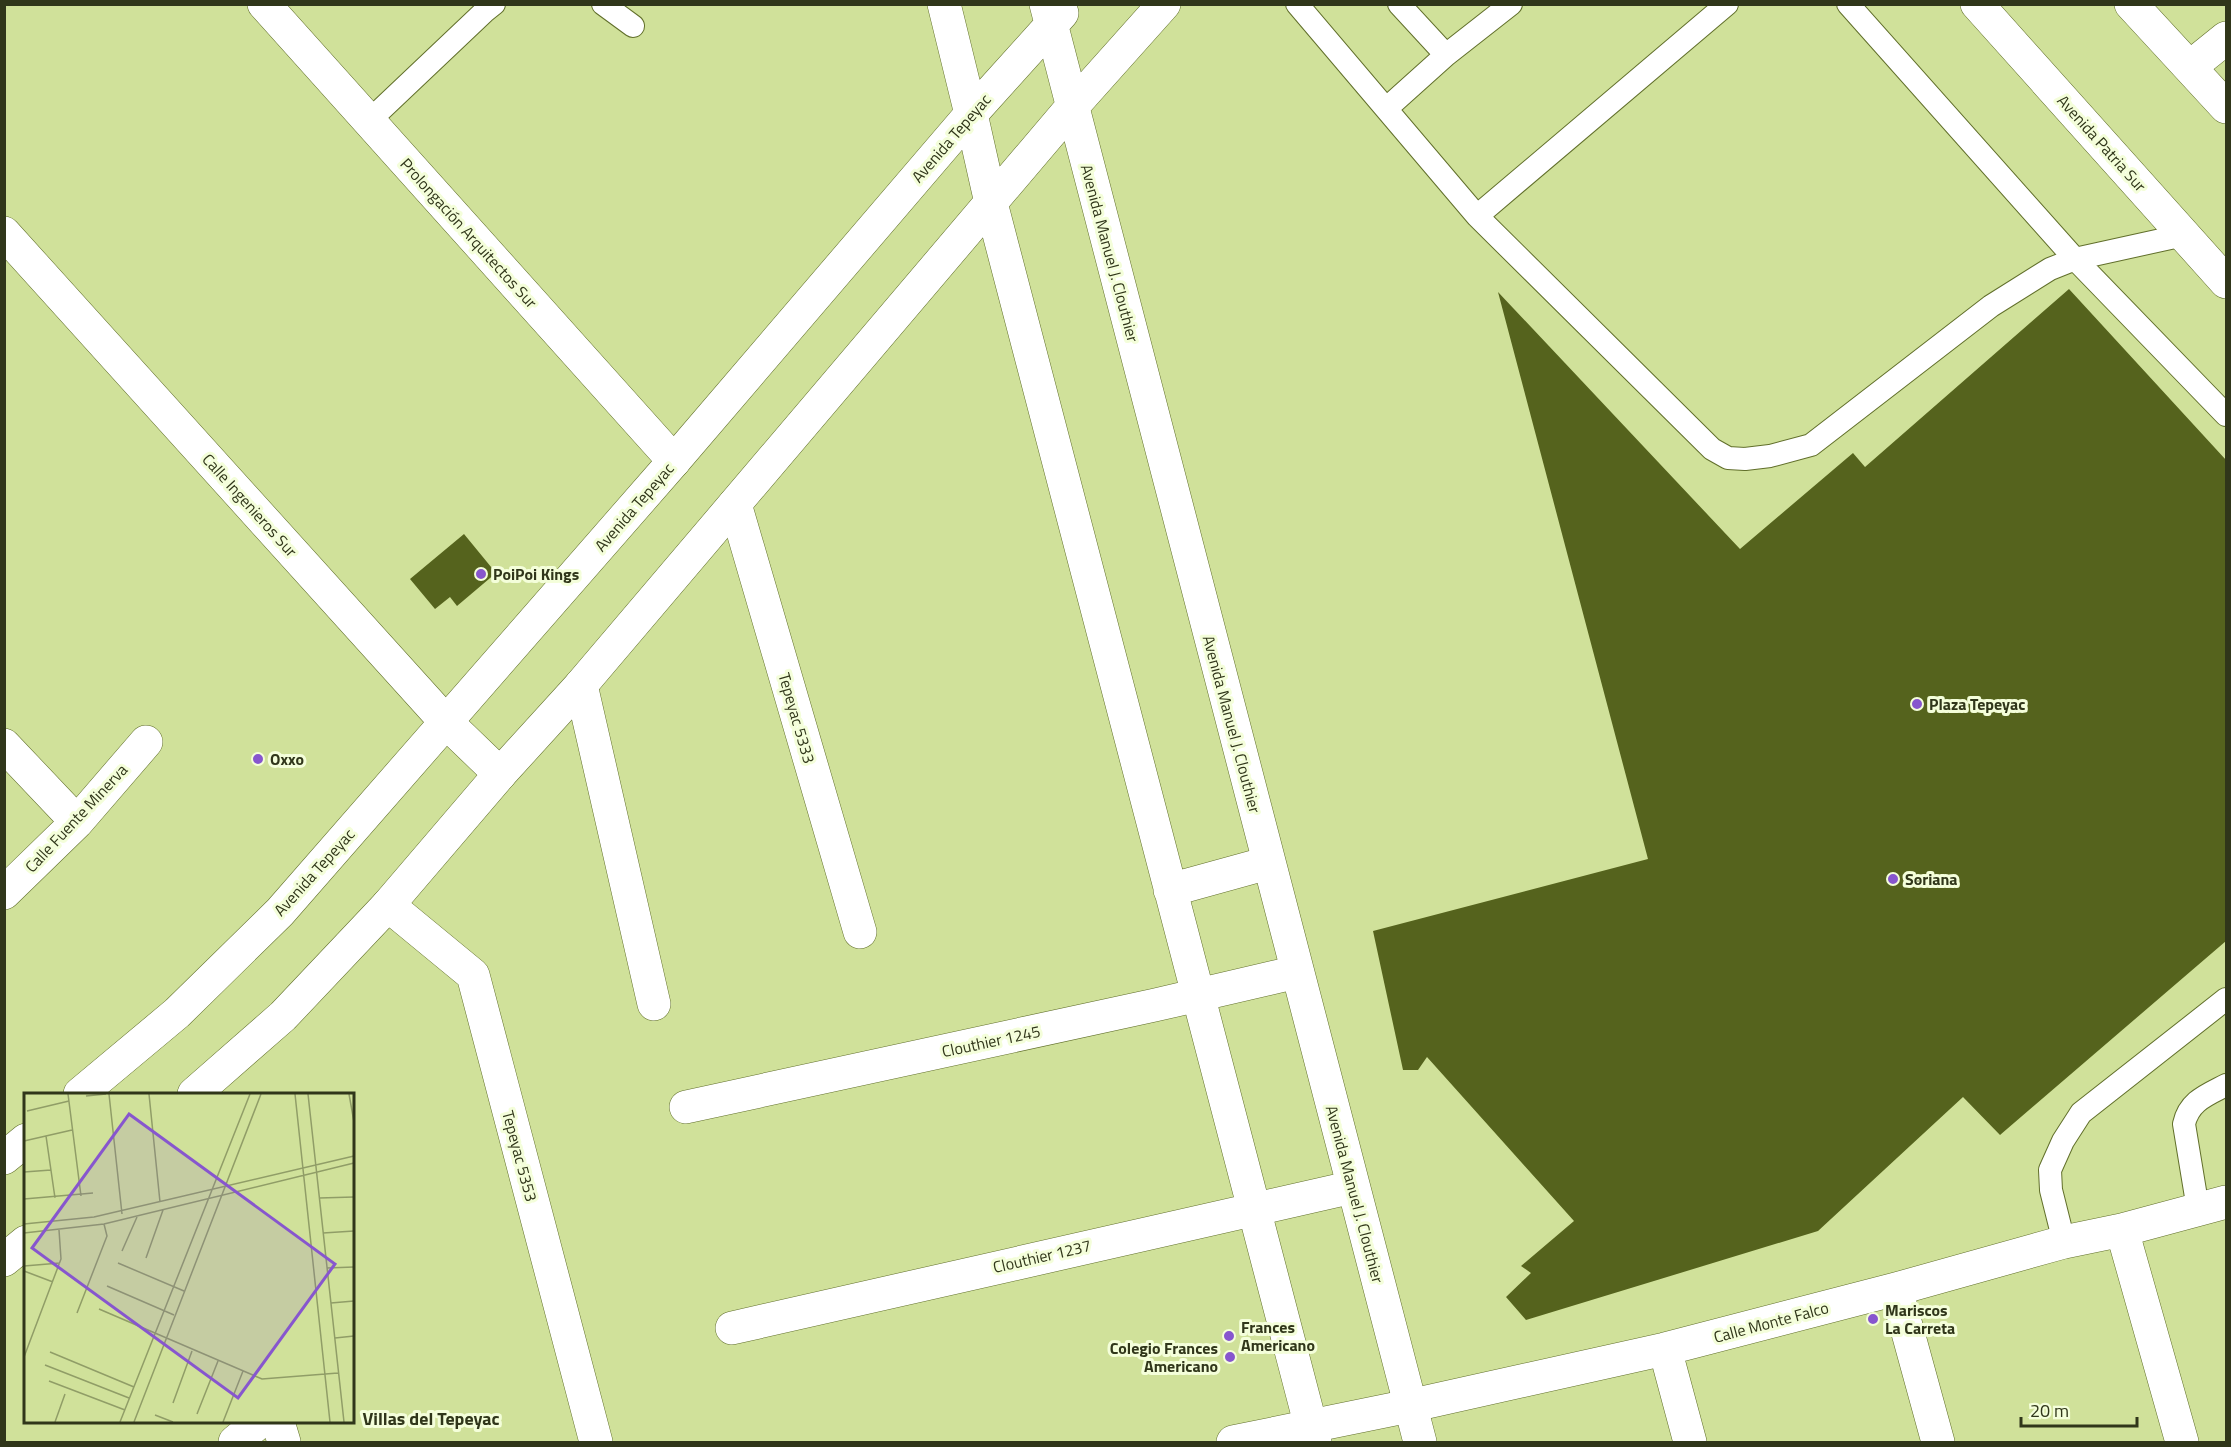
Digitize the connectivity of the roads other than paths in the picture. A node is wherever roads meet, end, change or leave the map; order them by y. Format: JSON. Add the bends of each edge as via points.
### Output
{"nodes":[{"id":1,"x":264,"y":4,"type":"edge"},
{"id":2,"x":494,"y":4,"type":"edge"},
{"id":3,"x":603,"y":4,"type":"edge"},
{"id":4,"x":944,"y":4,"type":"edge"},
{"id":5,"x":1164,"y":4,"type":"edge"},
{"id":6,"x":1297,"y":4,"type":"edge"},
{"id":7,"x":1399,"y":4,"type":"edge"},
{"id":8,"x":1510,"y":4,"type":"edge"},
{"id":9,"x":1727,"y":4,"type":"edge"},
{"id":10,"x":1848,"y":4,"type":"edge"},
{"id":11,"x":1977,"y":4,"type":"edge"},
{"id":12,"x":2131,"y":4,"type":"edge"},
{"id":13,"x":1056,"y":11,"type":"edge"},
{"id":14,"x":633,"y":26,"type":"dead end"},
{"id":15,"x":2226,"y":38,"type":"edge"},
{"id":16,"x":1446,"y":55,"type":"junction"},
{"id":17,"x":2190,"y":68,"type":"junction"},
{"id":18,"x":1072,"y":107,"type":"junction"},
{"id":19,"x":2226,"y":107,"type":"edge"},
{"id":20,"x":1387,"y":108,"type":"junction"},
{"id":21,"x":972,"y":114,"type":"junction"},
{"id":22,"x":369,"y":121,"type":"junction"},
{"id":23,"x":991,"y":203,"type":"junction"},
{"id":24,"x":1477,"y":216,"type":"junction"},
{"id":25,"x":4,"y":233,"type":"edge"},
{"id":26,"x":2184,"y":235,"type":"junction"},
{"id":27,"x":2075,"y":259,"type":"junction"},
{"id":28,"x":2226,"y":282,"type":"edge"},
{"id":29,"x":2226,"y":415,"type":"edge"},
{"id":30,"x":674,"y":461,"type":"junction"},
{"id":31,"x":735,"y":504,"type":"junction"},
{"id":32,"x":581,"y":685,"type":"junction"},
{"id":33,"x":446,"y":722,"type":"junction"},
{"id":34,"x":146,"y":742,"type":"dead end"},
{"id":35,"x":4,"y":745,"type":"edge"},
{"id":36,"x":500,"y":774,"type":"junction"},
{"id":37,"x":77,"y":822,"type":"junction"},
{"id":38,"x":1268,"y":863,"type":"junction"},
{"id":39,"x":1170,"y":890,"type":"junction"},
{"id":40,"x":4,"y":893,"type":"edge"},
{"id":41,"x":388,"y":905,"type":"junction"},
{"id":42,"x":860,"y":932,"type":"dead end"},
{"id":43,"x":1297,"y":972,"type":"junction"},
{"id":44,"x":1197,"y":996,"type":"junction"},
{"id":45,"x":2226,"y":999,"type":"edge"},
{"id":46,"x":654,"y":1004,"type":"dead end"},
{"id":47,"x":2226,"y":1084,"type":"edge"},
{"id":48,"x":82,"y":1093,"type":"edge"},
{"id":49,"x":196,"y":1093,"type":"edge"},
{"id":50,"x":686,"y":1107,"type":"dead end"},
{"id":51,"x":24,"y":1142,"type":"edge"},
{"id":52,"x":4,"y":1158,"type":"edge"},
{"id":53,"x":1353,"y":1187,"type":"junction"},
{"id":54,"x":2212,"y":1206,"type":"edge"},
{"id":55,"x":1253,"y":1208,"type":"junction"},
{"id":56,"x":2122,"y":1230,"type":"junction"},
{"id":57,"x":2064,"y":1242,"type":"junction"},
{"id":58,"x":24,"y":1244,"type":"edge"},
{"id":59,"x":4,"y":1260,"type":"edge"},
{"id":60,"x":1896,"y":1289,"type":"junction"},
{"id":61,"x":732,"y":1328,"type":"dead end"},
{"id":62,"x":1665,"y":1349,"type":"junction"},
{"id":63,"x":1410,"y":1406,"type":"junction"},
{"id":64,"x":258,"y":1423,"type":"edge"},
{"id":65,"x":278,"y":1423,"type":"edge"},
{"id":66,"x":1313,"y":1435,"type":"edge"},
{"id":67,"x":235,"y":1443,"type":"edge"},
{"id":68,"x":284,"y":1443,"type":"edge"},
{"id":69,"x":596,"y":1443,"type":"edge"},
{"id":70,"x":1233,"y":1443,"type":"edge"},
{"id":71,"x":1420,"y":1443,"type":"edge"},
{"id":72,"x":1690,"y":1443,"type":"edge"},
{"id":73,"x":1938,"y":1443,"type":"edge"},
{"id":74,"x":2182,"y":1443,"type":"edge"}],
"edges":[{"from":1,"to":22,"type":"street","name":"Prolongación Arquitectos Sur"},
{"from":2,"to":22,"type":"lane"},
{"from":3,"to":14,"type":"lane"},
{"from":4,"to":21,"type":"street"},
{"from":5,"to":18,"type":"street"},
{"from":6,"to":20,"type":"lane"},
{"from":7,"to":16,"type":"lane"},
{"from":8,"to":16,"type":"lane"},
{"from":9,"to":24,"type":"lane"},
{"from":10,"to":27,"type":"lane"},
{"from":11,"to":26,"type":"street","name":"Avenida Patria Sur"},
{"from":12,"to":17,"type":"street"},
{"from":13,"to":18,"type":"street","name":"Avenida Manuel J. Clouthier"},
{"from":13,"to":21,"type":"street","name":"Avenida Tepeyac"},
{"from":15,"to":17,"type":"street"},
{"from":16,"to":20,"type":"lane"},
{"from":17,"to":19,"type":"street"},
{"from":18,"to":23,"type":"street"},
{"from":18,"to":38,"type":"street","name":"Avenida Manuel J. Clouthier"},
{"from":20,"to":24,"type":"lane"},
{"from":21,"to":23,"type":"street"},
{"from":21,"to":30,"type":"street","name":"Avenida Tepeyac"},
{"from":22,"to":30,"type":"street","name":"Prolongación Arquitectos Sur"},
{"from":23,"to":31,"type":"street"},
{"from":23,"to":39,"type":"street"},
{"from":24,"to":27,"type":"lane","via":[[1712,449],[1728,458],[1770,456],[1811,445],[1991,306],[2050,269]]},
{"from":25,"to":33,"type":"street","name":"Calle Ingenieros Sur"},
{"from":26,"to":27,"type":"lane"},
{"from":26,"to":28,"type":"street","name":"Avenida Patria Sur"},
{"from":27,"to":29,"type":"lane"},
{"from":30,"to":33,"type":"street","name":"Avenida Tepeyac"},
{"from":31,"to":32,"type":"street"},
{"from":31,"to":42,"type":"street","name":"Tepeyac 5333"},
{"from":32,"to":36,"type":"street"},
{"from":32,"to":46,"type":"street"},
{"from":33,"to":36,"type":"street","name":"Calle Ingenieros Sur"},
{"from":33,"to":48,"type":"street","name":"Avenida Tepeyac","via":[[280,912],[177,1013]]},
{"from":34,"to":37,"type":"street","name":"Calle Fuente Minerva"},
{"from":35,"to":37,"type":"street"},
{"from":36,"to":41,"type":"street"},
{"from":37,"to":40,"type":"street","name":"Calle Fuente Minerva"},
{"from":38,"to":39,"type":"street"},
{"from":38,"to":43,"type":"street","name":"Avenida Manuel J. Clouthier"},
{"from":39,"to":44,"type":"street"},
{"from":41,"to":49,"type":"street","via":[[283,1016]]},
{"from":41,"to":69,"type":"street","name":"Tepeyac 5353","via":[[473,975]]},
{"from":43,"to":44,"type":"street","name":"Clouthier 1245"},
{"from":43,"to":53,"type":"street","name":"Avenida Manuel J. Clouthier"},
{"from":44,"to":50,"type":"street","name":"Clouthier 1245"},
{"from":44,"to":55,"type":"street"},
{"from":45,"to":57,"type":"lane","via":[[2081,1113],[2050,1170]]},
{"from":47,"to":54,"type":"lane","via":[[2196,1101],[2187,1111],[2184,1124]]},
{"from":51,"to":52,"type":"street"},
{"from":53,"to":55,"type":"street","name":"Clouthier 1237"},
{"from":53,"to":63,"type":"street","name":"Avenida Manuel J. Clouthier"},
{"from":54,"to":56,"type":"street","name":"Calle Monte Falco"},
{"from":55,"to":61,"type":"street","name":"Clouthier 1237"},
{"from":55,"to":66,"type":"street"},
{"from":56,"to":57,"type":"street","name":"Calle Monte Falco"},
{"from":56,"to":74,"type":"street"},
{"from":57,"to":60,"type":"street","name":"Calle Monte Falco"},
{"from":58,"to":59,"type":"street"},
{"from":60,"to":62,"type":"street","name":"Calle Monte Falco"},
{"from":60,"to":73,"type":"street"},
{"from":62,"to":63,"type":"street","name":"Calle Monte Falco"},
{"from":62,"to":72,"type":"street"},
{"from":63,"to":66,"type":"street","name":"Calle Monte Falco"},
{"from":63,"to":71,"type":"street","name":"Avenida Manuel J. Clouthier"},
{"from":64,"to":67,"type":"street"},
{"from":65,"to":68,"type":"street"},
{"from":66,"to":70,"type":"street","name":"Calle Monte Falco"}]}
